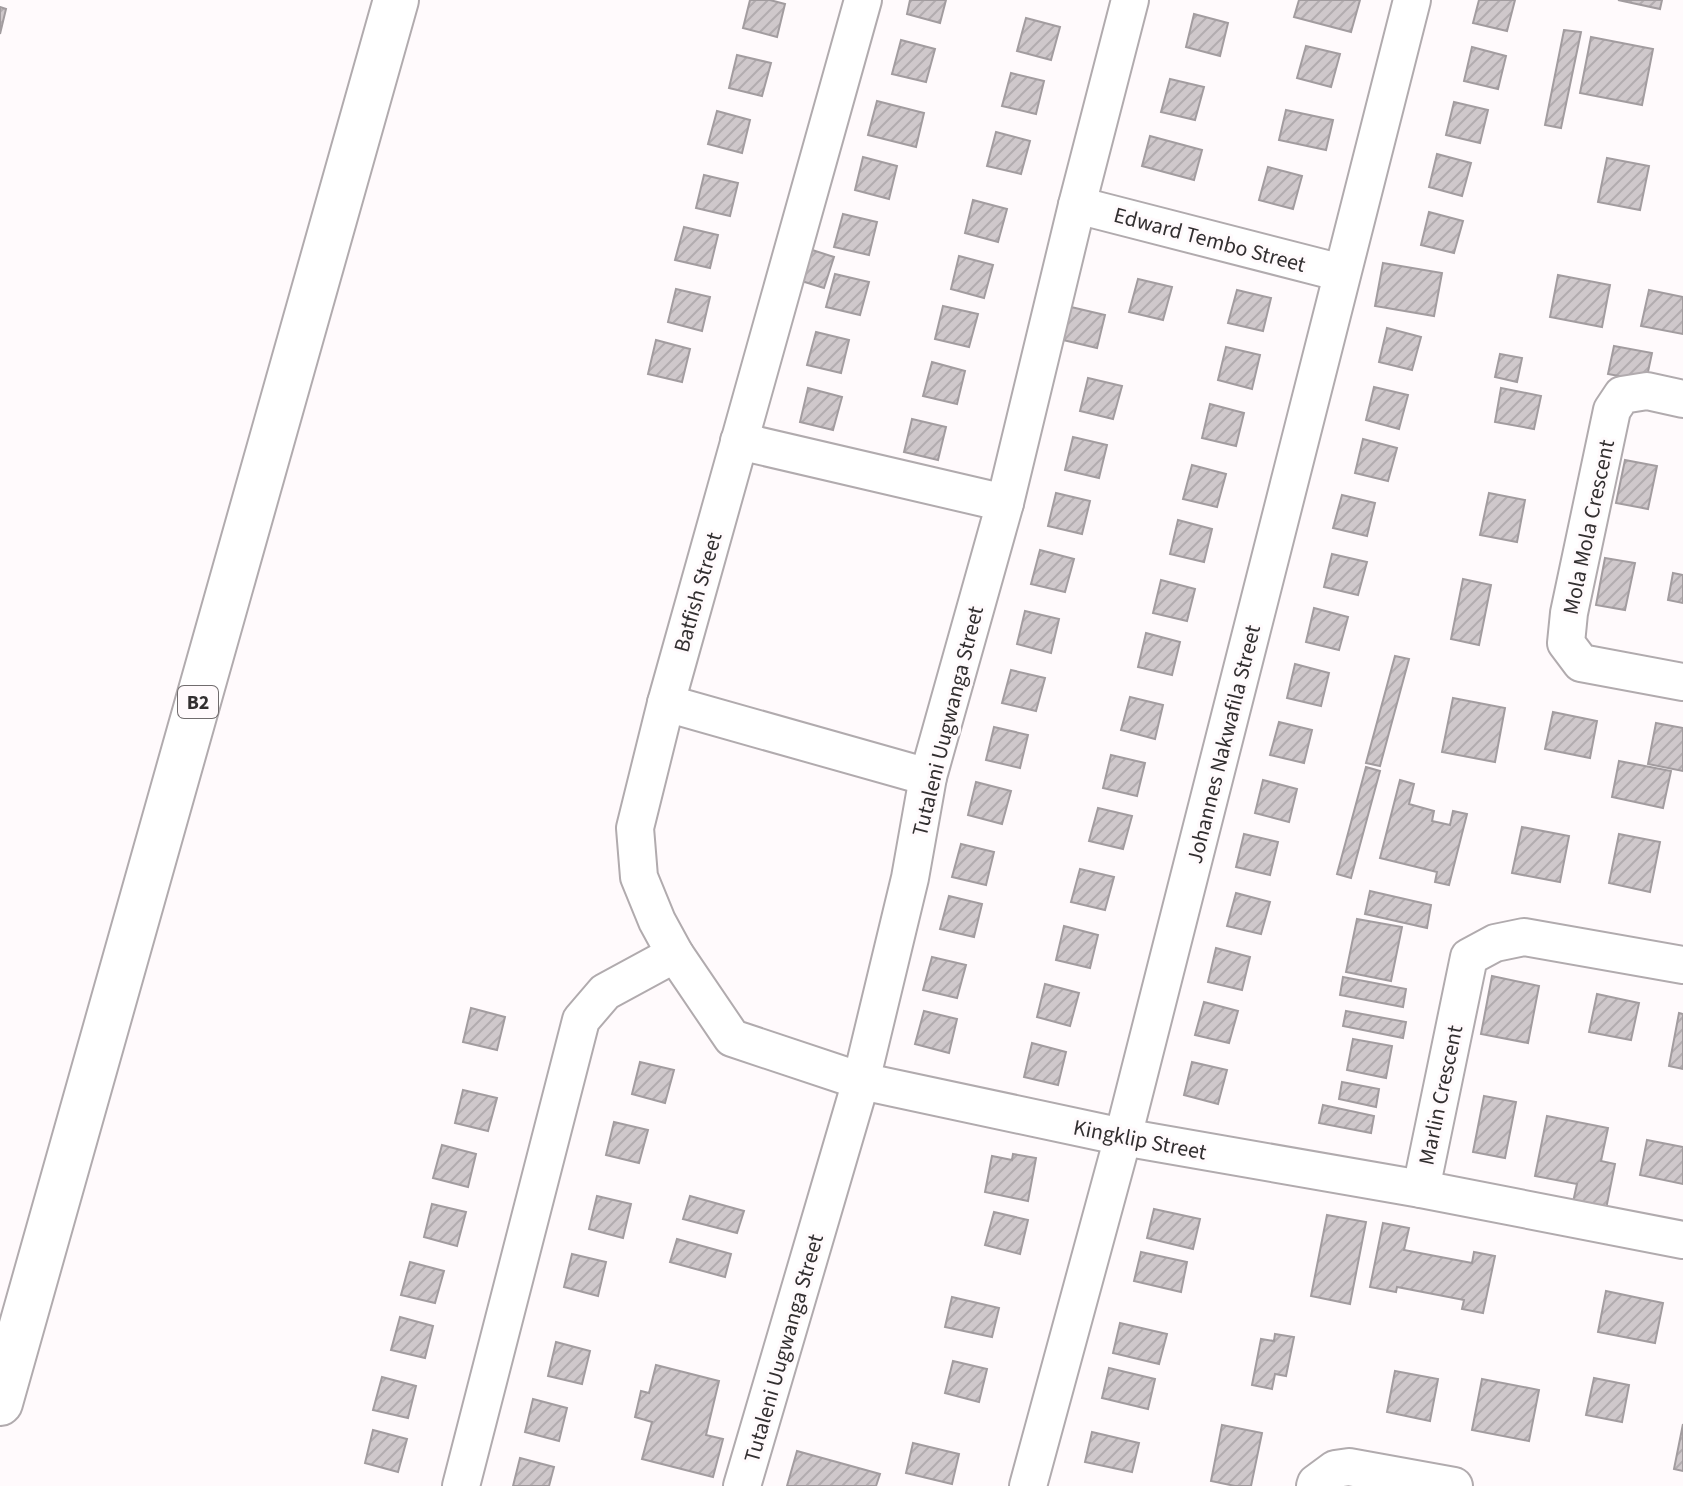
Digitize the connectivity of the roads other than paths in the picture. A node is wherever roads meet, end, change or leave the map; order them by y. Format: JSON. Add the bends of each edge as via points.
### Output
{"nodes":[{"id":1,"x":375,"y":0,"type":"edge"},
{"id":2,"x":396,"y":0,"type":"edge"},
{"id":3,"x":863,"y":0,"type":"edge"},
{"id":4,"x":1130,"y":0,"type":"edge"},
{"id":5,"x":1412,"y":0,"type":"edge"},
{"id":6,"x":1077,"y":205,"type":"junction"},
{"id":7,"x":1342,"y":273,"type":"junction"},
{"id":8,"x":1683,"y":399,"type":"edge"},
{"id":9,"x":739,"y":441,"type":"junction"},
{"id":10,"x":1005,"y":503,"type":"junction"},
{"id":11,"x":1683,"y":682,"type":"edge"},
{"id":12,"x":666,"y":703,"type":"junction"},
{"id":13,"x":928,"y":777,"type":"junction"},
{"id":14,"x":675,"y":954,"type":"junction"},
{"id":15,"x":1683,"y":965,"type":"edge"},
{"id":16,"x":861,"y":1081,"type":"junction"},
{"id":17,"x":1123,"y":1137,"type":"junction"},
{"id":18,"x":1421,"y":1189,"type":"junction"},
{"id":19,"x":1683,"y":1240,"type":"edge"},
{"id":20,"x":0,"y":1335,"type":"edge"},
{"id":21,"x":0,"y":1403,"type":"edge"},
{"id":22,"x":461,"y":1486,"type":"edge"},
{"id":23,"x":742,"y":1486,"type":"edge"},
{"id":24,"x":1028,"y":1486,"type":"edge"},
{"id":25,"x":1315,"y":1486,"type":"edge"},
{"id":26,"x":1454,"y":1486,"type":"edge"}],
"edges":[{"from":1,"to":20,"type":"highway","number":"B2"},
{"from":2,"to":21,"type":"highway","number":"B2"},
{"from":3,"to":9,"type":"street","name":"Batfish Street"},
{"from":4,"to":6,"type":"street","name":"Tutaleni Uugwanga Street"},
{"from":5,"to":7,"type":"street","name":"Johannes Nakwafila Street"},
{"from":6,"to":7,"type":"street","name":"Edward Tembo Street"},
{"from":6,"to":10,"type":"street","name":"Tutaleni Uugwanga Street"},
{"from":7,"to":17,"type":"street","name":"Johannes Nakwafila Street"},
{"from":8,"to":11,"type":"street","name":"Mola Mola Crescent","via":[[1647,391],[1622,395],[1612,410],[1566,643],[1581,663]]},
{"from":9,"to":10,"type":"street"},
{"from":9,"to":12,"type":"street","name":"Batfish Street"},
{"from":10,"to":13,"type":"street","name":"Tutaleni Uugwanga Street"},
{"from":12,"to":13,"type":"street"},
{"from":12,"to":14,"type":"street","name":"Batfish Street","via":[[635,828],[639,877]]},
{"from":13,"to":16,"type":"street","name":"Tutaleni Uugwanga Street","via":[[910,878]]},
{"from":14,"to":16,"type":"street","name":"Batfish Street","via":[[732,1038]]},
{"from":14,"to":22,"type":"street","via":[[605,992],[581,1020]]},
{"from":15,"to":18,"type":"street","name":"Marlin Crescent","via":[[1524,937],[1495,943],[1469,957]]},
{"from":16,"to":17,"type":"street","name":"Kingklip Street"},
{"from":16,"to":23,"type":"street","name":"Tutaleni Uugwanga Street"},
{"from":17,"to":18,"type":"street","name":"Kingklip Street"},
{"from":17,"to":24,"type":"street","name":"Johannes Nakwafila Street"},
{"from":18,"to":19,"type":"street","name":"Marlin Crescent"},
{"from":25,"to":26,"type":"street","via":[[1335,1469],[1349,1467]]}]}
